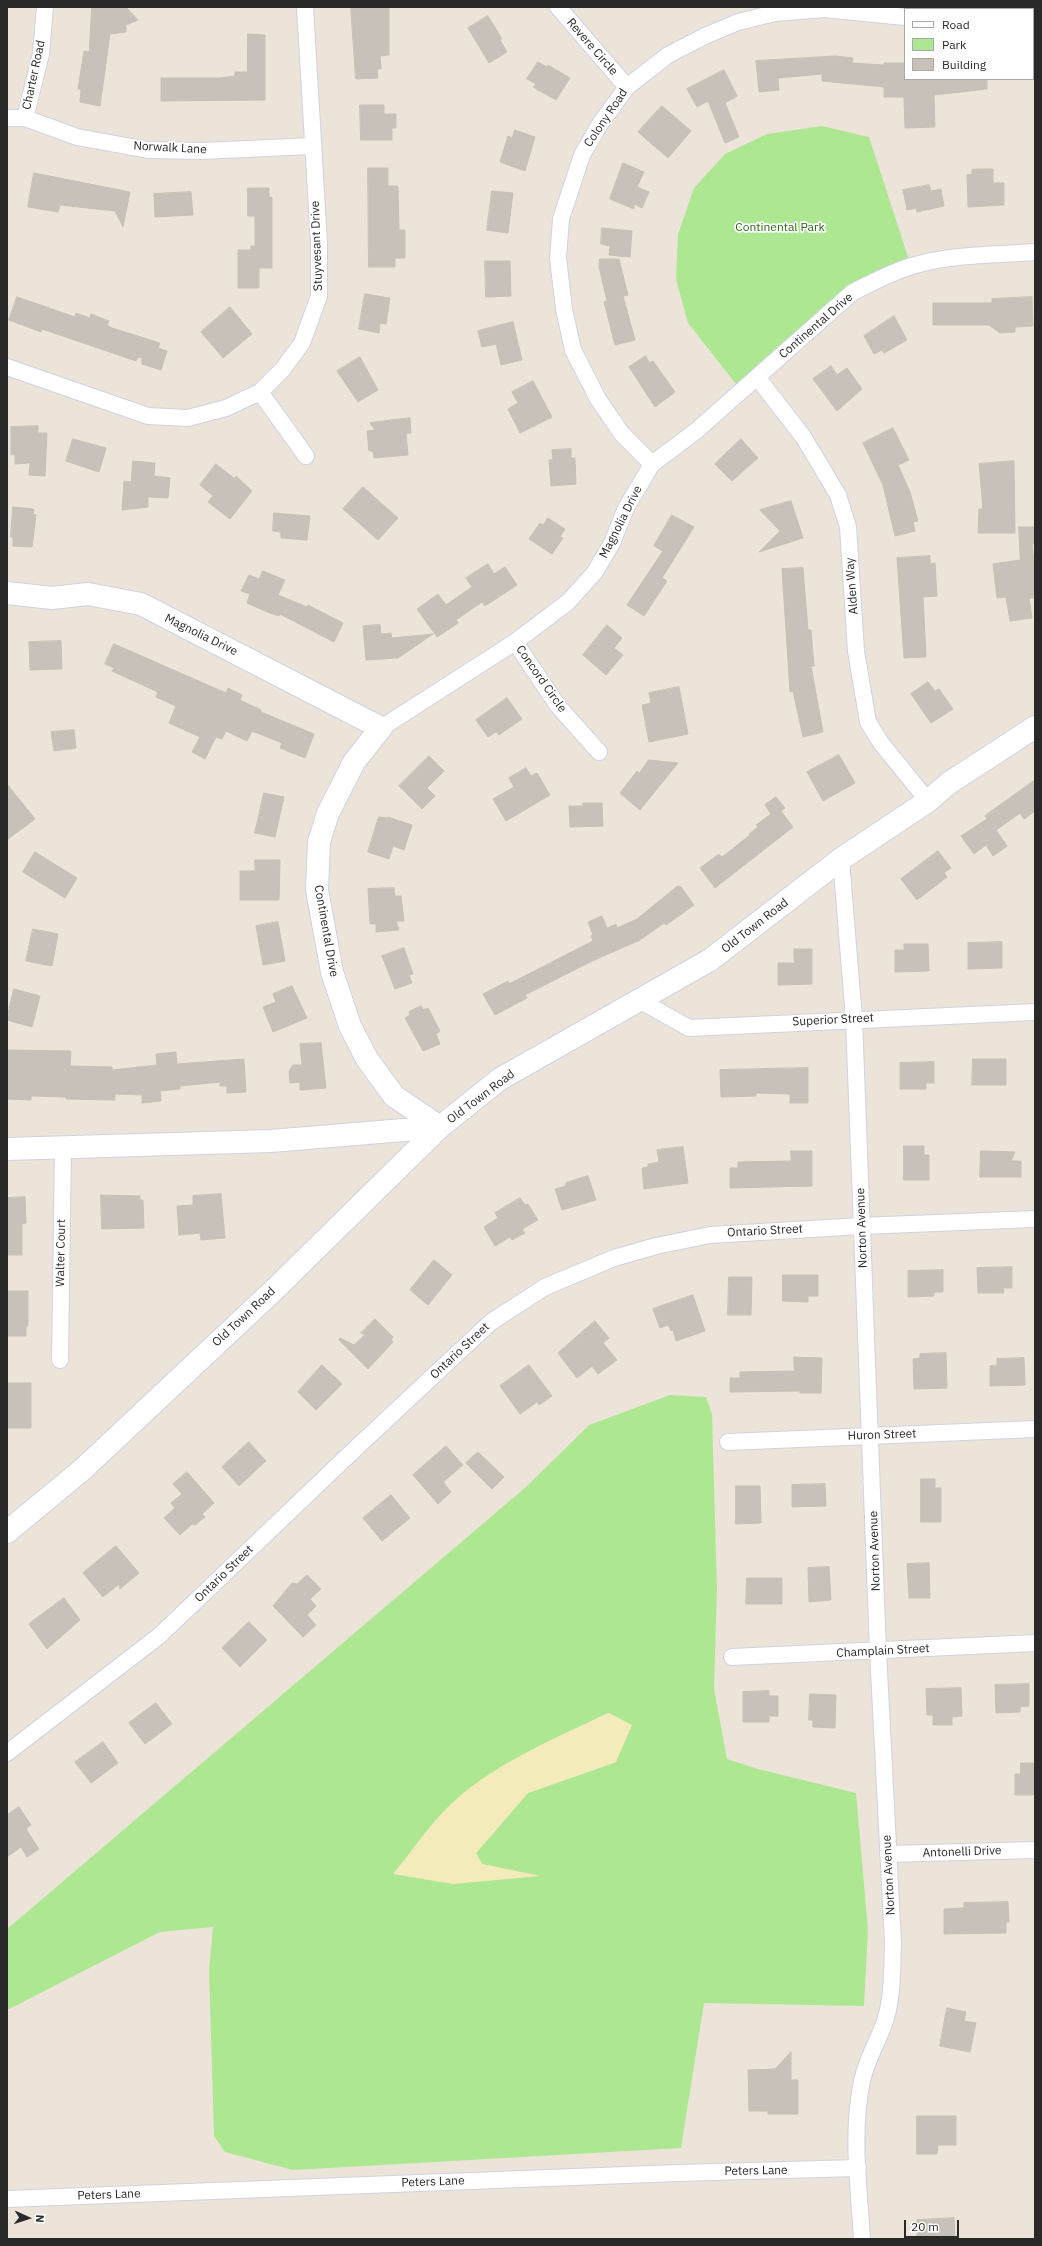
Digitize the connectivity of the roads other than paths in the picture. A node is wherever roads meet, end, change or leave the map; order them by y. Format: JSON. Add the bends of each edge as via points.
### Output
{"nodes":[{"id":1,"x":45,"y":7,"type":"edge"},
{"id":2,"x":305,"y":7,"type":"edge"},
{"id":3,"x":558,"y":7,"type":"edge"},
{"id":4,"x":1033,"y":7,"type":"edge"},
{"id":5,"x":1022,"y":8,"type":"edge"},
{"id":6,"x":904,"y":17,"type":"edge"},
{"id":7,"x":627,"y":87,"type":"junction"},
{"id":8,"x":7,"y":118,"type":"edge"},
{"id":9,"x":25,"y":118,"type":"junction"},
{"id":10,"x":313,"y":146,"type":"junction"},
{"id":11,"x":1035,"y":252,"type":"edge"},
{"id":12,"x":7,"y":367,"type":"edge"},
{"id":13,"x":757,"y":377,"type":"junction"},
{"id":14,"x":260,"y":392,"type":"junction"},
{"id":15,"x":306,"y":456,"type":"dead end"},
{"id":16,"x":652,"y":464,"type":"junction"},
{"id":17,"x":7,"y":593,"type":"edge"},
{"id":18,"x":515,"y":642,"type":"junction"},
{"id":19,"x":1035,"y":727,"type":"edge"},
{"id":20,"x":381,"y":728,"type":"junction"},
{"id":21,"x":599,"y":752,"type":"dead end"},
{"id":22,"x":928,"y":801,"type":"junction"},
{"id":23,"x":841,"y":859,"type":"junction"},
{"id":24,"x":639,"y":1000,"type":"junction"},
{"id":25,"x":1035,"y":1012,"type":"edge"},
{"id":26,"x":854,"y":1019,"type":"junction"},
{"id":27,"x":440,"y":1127,"type":"junction"},
{"id":28,"x":63,"y":1146,"type":"junction"},
{"id":29,"x":7,"y":1149,"type":"edge"},
{"id":30,"x":1035,"y":1219,"type":"edge"},
{"id":31,"x":861,"y":1226,"type":"junction"},
{"id":32,"x":60,"y":1360,"type":"dead end"},
{"id":33,"x":1035,"y":1429,"type":"edge"},
{"id":34,"x":871,"y":1435,"type":"junction"},
{"id":35,"x":728,"y":1442,"type":"dead end"},
{"id":36,"x":7,"y":1532,"type":"edge"},
{"id":37,"x":1035,"y":1643,"type":"edge"},
{"id":38,"x":878,"y":1651,"type":"junction"},
{"id":39,"x":732,"y":1657,"type":"dead end"},
{"id":40,"x":7,"y":1753,"type":"edge"},
{"id":41,"x":1035,"y":1850,"type":"edge"},
{"id":42,"x":888,"y":1854,"type":"junction"},
{"id":43,"x":858,"y":2168,"type":"junction"},
{"id":44,"x":7,"y":2200,"type":"edge"},
{"id":45,"x":862,"y":2239,"type":"edge"}],
"edges":[{"from":1,"to":9,"type":"street","name":"Charter Road","via":[[41,54]]},
{"from":2,"to":10,"type":"street","name":"Stuyvesant Drive"},
{"from":3,"to":7,"type":"street","name":"Revere Circle"},
{"from":4,"to":5,"type":"street"},
{"from":6,"to":7,"type":"street","name":"Colony Road","via":[[824,9],[775,13],[738,22],[668,56]]},
{"from":7,"to":16,"type":"street","name":"Colony Road","via":[[600,124],[582,155],[561,219],[558,258],[564,309],[573,350],[598,399],[622,434]]},
{"from":8,"to":9,"type":"street","name":"Norwalk Lane"},
{"from":9,"to":10,"type":"street","name":"Norwalk Lane","via":[[77,137],[148,150],[201,151]]},
{"from":10,"to":14,"type":"street","name":"Stuyvesant Drive","via":[[319,244],[319,296],[302,343],[282,370]]},
{"from":11,"to":13,"type":"street","name":"Continental Drive","via":[[955,257],[913,266],[880,278],[853,292]]},
{"from":12,"to":14,"type":"street","name":"Stuyvesant Drive","via":[[148,416],[188,418],[226,408]]},
{"from":13,"to":16,"type":"street","name":"Continental Drive","via":[[696,431]]},
{"from":13,"to":22,"type":"street","name":"Alden Way","via":[[804,438],[838,494],[848,527],[856,651],[868,722],[881,744]]},
{"from":14,"to":15,"type":"street"},
{"from":16,"to":18,"type":"street","name":"Magnolia Drive","via":[[626,508],[612,542],[595,572],[568,602]]},
{"from":17,"to":20,"type":"main road","name":"Magnolia Drive","via":[[52,598],[88,594],[141,604]]},
{"from":18,"to":20,"type":"street","name":"Continental Drive"},
{"from":18,"to":21,"type":"street","name":"Concord Circle","via":[[558,706]]},
{"from":19,"to":22,"type":"main road","name":"Old Town Road","via":[[949,783]]},
{"from":20,"to":27,"type":"main road","name":"Continental Drive","via":[[354,762],[328,813],[319,842],[316,890],[332,972],[350,1026],[367,1059],[394,1096]]},
{"from":22,"to":23,"type":"main road","name":"Old Town Road"},
{"from":23,"to":24,"type":"main road","name":"Old Town Road","via":[[710,960],[674,983]]},
{"from":23,"to":26,"type":"street","name":"Norton Avenue"},
{"from":24,"to":26,"type":"street","name":"Superior Street","via":[[689,1028]]},
{"from":24,"to":27,"type":"main road","name":"Old Town Road","via":[[500,1079]]},
{"from":25,"to":26,"type":"street","name":"Superior Street"},
{"from":26,"to":31,"type":"street","name":"Norton Avenue"},
{"from":27,"to":28,"type":"main road","via":[[271,1141]]},
{"from":27,"to":36,"type":"main road","name":"Old Town Road","via":[[275,1289],[94,1458]]},
{"from":28,"to":29,"type":"main road"},
{"from":28,"to":32,"type":"street","name":"Walter Court"},
{"from":30,"to":31,"type":"street","name":"Ontario Street"},
{"from":31,"to":34,"type":"street","name":"Norton Avenue"},
{"from":31,"to":40,"type":"street","name":"Ontario Street","via":[[710,1235],[614,1258],[545,1287],[491,1322],[159,1636]]},
{"from":33,"to":34,"type":"street","name":"Huron Street"},
{"from":34,"to":35,"type":"street","name":"Huron Street"},
{"from":34,"to":38,"type":"street","name":"Norton Avenue"},
{"from":37,"to":38,"type":"street","name":"Champlain Street"},
{"from":38,"to":39,"type":"street","name":"Champlain Street"},
{"from":38,"to":42,"type":"street","name":"Norton Avenue"},
{"from":41,"to":42,"type":"street","name":"Antonelli Drive"},
{"from":42,"to":43,"type":"street","name":"Norton Avenue","via":[[893,1943],[891,1990],[884,2023],[871,2051],[862,2080],[858,2110]]},
{"from":43,"to":44,"type":"street","name":"Peters Lane"},
{"from":43,"to":45,"type":"street","name":"Norton Avenue"}]}
